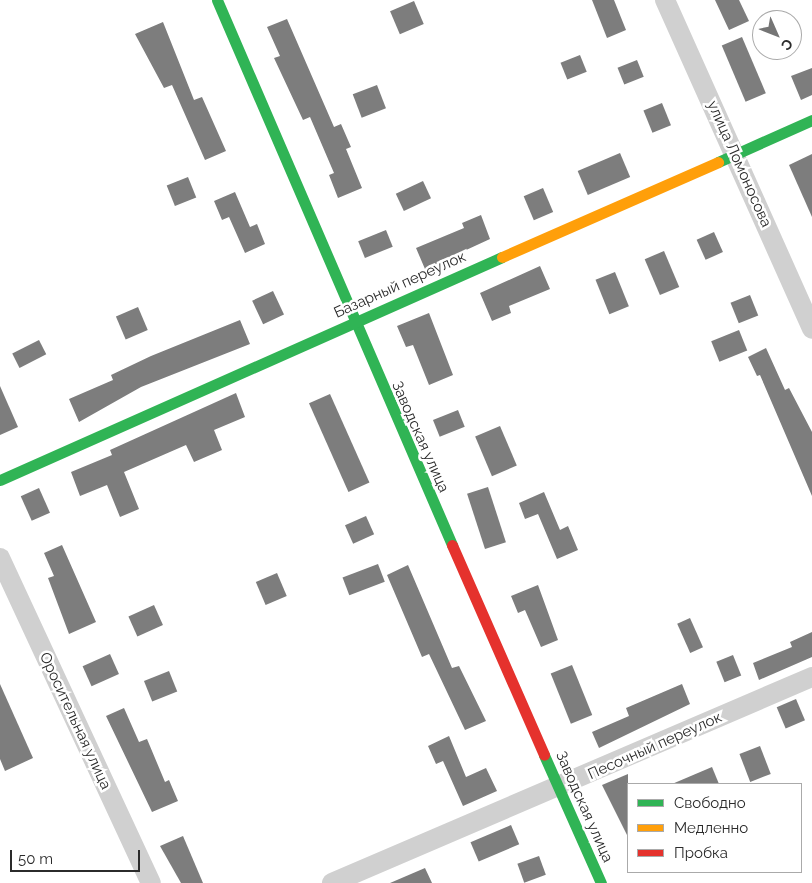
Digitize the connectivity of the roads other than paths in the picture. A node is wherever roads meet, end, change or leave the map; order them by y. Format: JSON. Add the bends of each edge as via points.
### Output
{"nodes":[{"id":1,"x":217,"y":0,"type":"edge"},
{"id":2,"x":665,"y":0,"type":"edge"},
{"id":3,"x":812,"y":120,"type":"edge"},
{"id":4,"x":734,"y":153,"type":"junction"},
{"id":5,"x":353,"y":322,"type":"junction"},
{"id":6,"x":812,"y":329,"type":"edge"},
{"id":7,"x":0,"y":480,"type":"edge"},
{"id":8,"x":0,"y":558,"type":"edge"},
{"id":9,"x":812,"y":676,"type":"edge"},
{"id":10,"x":560,"y":788,"type":"junction"},
{"id":11,"x":151,"y":883,"type":"edge"},
{"id":12,"x":332,"y":883,"type":"edge"},
{"id":13,"x":601,"y":883,"type":"edge"}],
"edges":[{"from":1,"to":5,"type":"main road","name":"Заводская улица"},
{"from":2,"to":4,"type":"street","name":"улица Ломоносова"},
{"from":3,"to":4,"type":"main road","name":"Базарный переулок"},
{"from":4,"to":5,"type":"main road","name":"Базарный переулок"},
{"from":4,"to":6,"type":"street","name":"улица Ломоносова"},
{"from":5,"to":7,"type":"main road","name":"Базарный переулок"},
{"from":5,"to":10,"type":"main road","name":"Заводская улица"},
{"from":8,"to":11,"type":"street","name":"Оросительная улица"},
{"from":9,"to":10,"type":"street","name":"Песочный переулок"},
{"from":10,"to":12,"type":"street","name":"Песочный переулок"},
{"from":10,"to":13,"type":"main road","name":"Заводская улица"}]}
